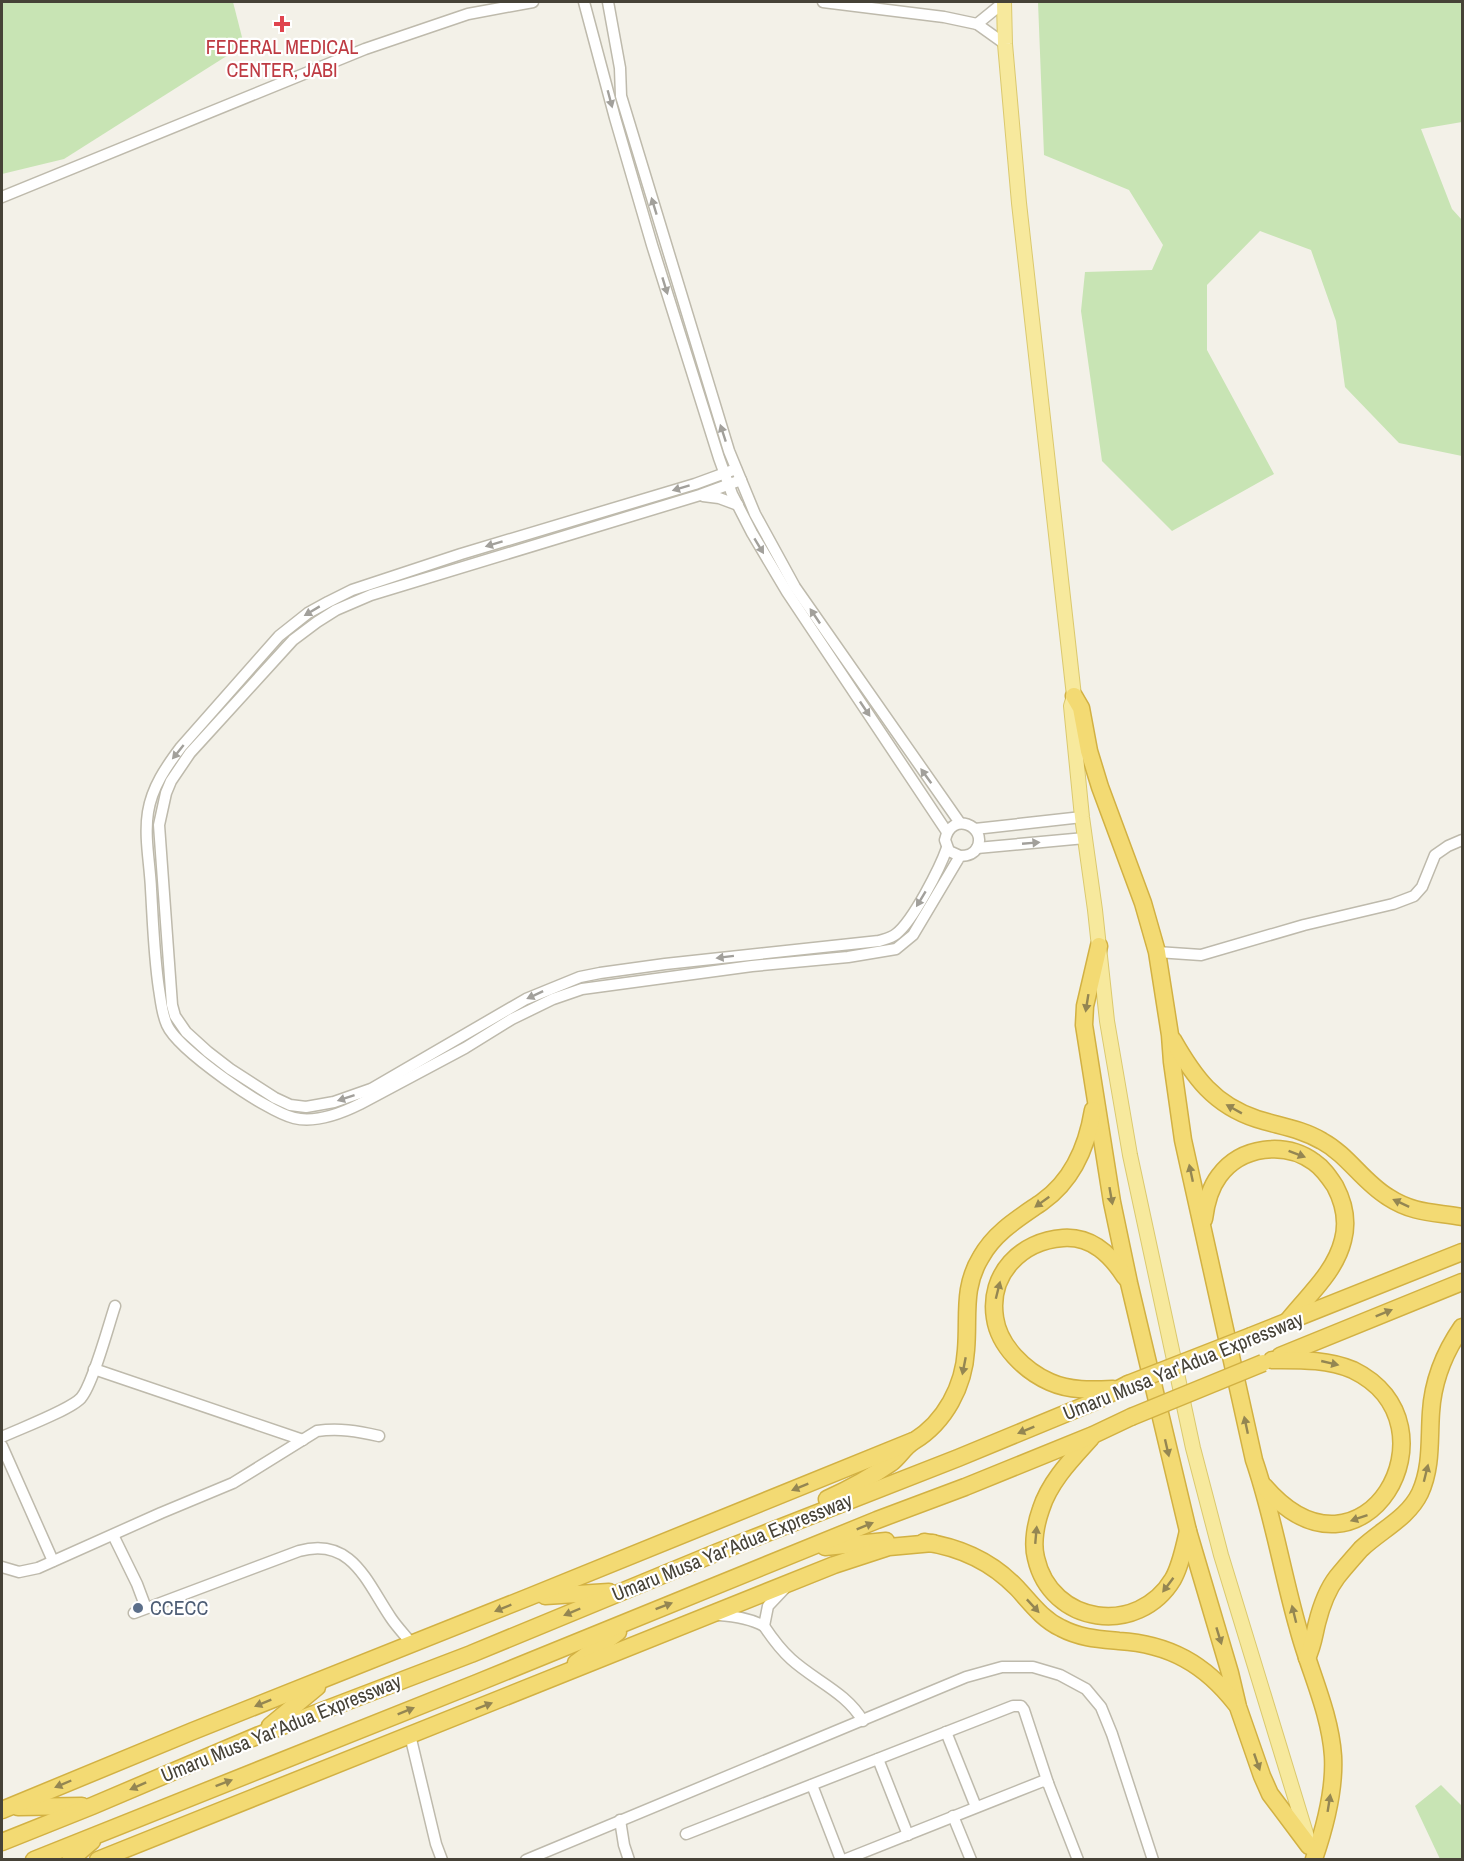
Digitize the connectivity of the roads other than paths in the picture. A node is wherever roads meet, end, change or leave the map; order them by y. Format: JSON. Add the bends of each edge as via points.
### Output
{"nodes":[{"id":1,"x":533,"y":2,"type":"edge"},
{"id":2,"x":584,"y":2,"type":"edge"},
{"id":3,"x":608,"y":2,"type":"edge"},
{"id":4,"x":823,"y":2,"type":"edge"},
{"id":5,"x":1004,"y":2,"type":"edge"},
{"id":6,"x":977,"y":24,"type":"junction"},
{"id":7,"x":614,"y":39,"type":"junction"},
{"id":8,"x":594,"y":43,"type":"junction"},
{"id":9,"x":1005,"y":44,"type":"junction"},
{"id":10,"x":620,"y":68,"type":"junction"},
{"id":11,"x":603,"y":73,"type":"junction"},
{"id":12,"x":2,"y":198,"type":"edge"},
{"id":13,"x":719,"y":458,"type":"junction"},
{"id":14,"x":736,"y":469,"type":"junction"},
{"id":15,"x":724,"y":473,"type":"junction"},
{"id":16,"x":705,"y":480,"type":"junction"},
{"id":17,"x":741,"y":480,"type":"junction"},
{"id":18,"x":729,"y":485,"type":"junction"},
{"id":19,"x":700,"y":495,"type":"junction"},
{"id":20,"x":738,"y":505,"type":"junction"},
{"id":21,"x":1074,"y":696,"type":"junction"},
{"id":22,"x":896,"y":733,"type":"junction"},
{"id":23,"x":886,"y":740,"type":"junction"},
{"id":24,"x":1082,"y":817,"type":"junction"},
{"id":25,"x":960,"y":824,"type":"junction"},
{"id":26,"x":975,"y":829,"type":"junction"},
{"id":27,"x":947,"y":832,"type":"junction"},
{"id":28,"x":1085,"y":838,"type":"junction"},
{"id":29,"x":1462,"y":840,"type":"edge"},
{"id":30,"x":947,"y":848,"type":"junction"},
{"id":31,"x":977,"y":848,"type":"junction"},
{"id":32,"x":960,"y":856,"type":"junction"},
{"id":33,"x":847,"y":944,"type":"junction"},
{"id":34,"x":1099,"y":946,"type":"junction"},
{"id":35,"x":1157,"y":952,"type":"junction"},
{"id":36,"x":752,"y":954,"type":"junction"},
{"id":37,"x":848,"y":957,"type":"junction"},
{"id":38,"x":665,"y":964,"type":"junction"},
{"id":39,"x":753,"y":966,"type":"junction"},
{"id":40,"x":666,"y":977,"type":"junction"},
{"id":41,"x":1170,"y":1035,"type":"junction"},
{"id":42,"x":1095,"y":1097,"type":"junction"},
{"id":43,"x":319,"y":1105,"type":"junction"},
{"id":44,"x":322,"y":1117,"type":"junction"},
{"id":45,"x":1461,"y":1216,"type":"edge"},
{"id":46,"x":1203,"y":1228,"type":"junction"},
{"id":47,"x":1462,"y":1252,"type":"edge"},
{"id":48,"x":1462,"y":1282,"type":"edge"},
{"id":49,"x":1129,"y":1283,"type":"junction"},
{"id":50,"x":115,"y":1306,"type":"dead end"},
{"id":51,"x":1286,"y":1323,"type":"junction"},
{"id":52,"x":1462,"y":1327,"type":"edge"},
{"id":53,"x":1268,"y":1362,"type":"junction"},
{"id":54,"x":94,"y":1369,"type":"junction"},
{"id":55,"x":1123,"y":1386,"type":"junction"},
{"id":56,"x":1093,"y":1435,"type":"junction"},
{"id":57,"x":379,"y":1436,"type":"dead end"},
{"id":58,"x":2,"y":1437,"type":"edge"},
{"id":59,"x":303,"y":1440,"type":"junction"},
{"id":60,"x":913,"y":1441,"type":"junction"},
{"id":61,"x":2,"y":1446,"type":"edge"},
{"id":62,"x":1262,"y":1484,"type":"junction"},
{"id":63,"x":792,"y":1523,"type":"junction"},
{"id":64,"x":1188,"y":1531,"type":"junction"},
{"id":65,"x":113,"y":1535,"type":"junction"},
{"id":66,"x":933,"y":1543,"type":"junction"},
{"id":67,"x":809,"y":1548,"type":"junction"},
{"id":68,"x":53,"y":1561,"type":"junction"},
{"id":69,"x":2,"y":1567,"type":"edge"},
{"id":70,"x":789,"y":1583,"type":"junction"},
{"id":71,"x":621,"y":1591,"type":"junction"},
{"id":72,"x":529,"y":1597,"type":"junction"},
{"id":73,"x":146,"y":1608,"type":"junction"},
{"id":74,"x":134,"y":1613,"type":"dead end"},
{"id":75,"x":711,"y":1615,"type":"junction"},
{"id":76,"x":639,"y":1616,"type":"junction"},
{"id":77,"x":764,"y":1626,"type":"junction"},
{"id":78,"x":412,"y":1644,"type":"junction"},
{"id":79,"x":1307,"y":1658,"type":"junction"},
{"id":80,"x":329,"y":1676,"type":"junction"},
{"id":81,"x":559,"y":1676,"type":"junction"},
{"id":82,"x":1239,"y":1707,"type":"junction"},
{"id":83,"x":863,"y":1721,"type":"junction"},
{"id":84,"x":946,"y":1732,"type":"junction"},
{"id":85,"x":259,"y":1735,"type":"junction"},
{"id":86,"x":410,"y":1735,"type":"junction"},
{"id":87,"x":359,"y":1755,"type":"junction"},
{"id":88,"x":878,"y":1759,"type":"junction"},
{"id":89,"x":276,"y":1763,"type":"junction"},
{"id":90,"x":1048,"y":1783,"type":"junction"},
{"id":91,"x":812,"y":1785,"type":"junction"},
{"id":92,"x":92,"y":1806,"type":"junction"},
{"id":93,"x":976,"y":1807,"type":"junction"},
{"id":94,"x":4,"y":1809,"type":"edge"},
{"id":95,"x":953,"y":1816,"type":"junction"},
{"id":96,"x":620,"y":1820,"type":"junction"},
{"id":97,"x":104,"y":1832,"type":"junction"},
{"id":98,"x":686,"y":1834,"type":"dead end"},
{"id":99,"x":908,"y":1835,"type":"junction"},
{"id":100,"x":2,"y":1842,"type":"edge"},
{"id":101,"x":1312,"y":1855,"type":"edge"},
{"id":102,"x":34,"y":1860,"type":"edge"},
{"id":103,"x":70,"y":1860,"type":"edge"},
{"id":104,"x":98,"y":1860,"type":"edge"},
{"id":105,"x":442,"y":1860,"type":"edge"},
{"id":106,"x":526,"y":1860,"type":"edge"},
{"id":107,"x":629,"y":1860,"type":"edge"},
{"id":108,"x":842,"y":1860,"type":"edge"},
{"id":109,"x":971,"y":1860,"type":"edge"},
{"id":110,"x":1078,"y":1860,"type":"edge"},
{"id":111,"x":1153,"y":1860,"type":"edge"}],
"edges":[{"from":1,"to":12,"type":"street","via":[[468,14],[365,50]]},
{"from":2,"to":8,"type":"street"},
{"from":3,"to":7,"type":"street"},
{"from":4,"to":6,"type":"street","via":[[944,16]]},
{"from":5,"to":6,"type":"street"},
{"from":5,"to":9,"type":"main road"},
{"from":6,"to":9,"type":"street"},
{"from":7,"to":8,"type":"street"},
{"from":7,"to":10,"type":"street"},
{"from":8,"to":11,"type":"street"},
{"from":9,"to":21,"type":"main road"},
{"from":10,"to":11,"type":"street"},
{"from":14,"to":10,"type":"street","one_way":true,"via":[[621,96]]},
{"from":11,"to":13,"type":"street","one_way":true},
{"from":13,"to":15,"type":"street"},
{"from":13,"to":16,"type":"street","via":[[715,471]]},
{"from":14,"to":15,"type":"street"},
{"from":14,"to":17,"type":"street"},
{"from":15,"to":16,"type":"street"},
{"from":15,"to":18,"type":"street"},
{"from":16,"to":44,"type":"street","one_way":true,"via":[[461,554],[352,590],[328,602],[279,636],[166,767],[152,797],[147,827],[157,974],[168,1028],[191,1053],[271,1108],[296,1119]]},
{"from":17,"to":18,"type":"street"},
{"from":22,"to":17,"type":"street","one_way":true,"via":[[795,587]]},
{"from":18,"to":19,"type":"street"},
{"from":18,"to":20,"type":"street"},
{"from":19,"to":20,"type":"street"},
{"from":19,"to":43,"type":"street","via":[[343,606],[288,645],[190,753],[175,775],[166,793],[159,825],[168,973],[175,1016],[208,1052],[275,1098],[298,1107]]},
{"from":20,"to":23,"type":"street","one_way":true,"via":[[787,592]]},
{"from":21,"to":24,"type":"main road","via":[[1071,706]]},
{"from":21,"to":35,"type":"highway","via":[[1081,708],[1100,787]]},
{"from":22,"to":23,"type":"street"},
{"from":25,"to":22,"type":"street","one_way":true},
{"from":23,"to":27,"type":"street"},
{"from":24,"to":26,"type":"street"},
{"from":24,"to":28,"type":"main road"},
{"from":25,"to":26,"type":"street"},
{"from":25,"to":27,"type":"street"},
{"from":26,"to":31,"type":"street"},
{"from":27,"to":30,"type":"street"},
{"from":31,"to":28,"type":"street","one_way":true},
{"from":28,"to":34,"type":"main road"},
{"from":29,"to":35,"type":"street","via":[[1436,855],[1414,896],[1393,904],[1201,955]]},
{"from":30,"to":32,"type":"street"},
{"from":30,"to":33,"type":"street","one_way":true,"via":[[902,928],[879,941]]},
{"from":31,"to":32,"type":"street"},
{"from":32,"to":37,"type":"street","via":[[908,940],[888,952]]},
{"from":33,"to":36,"type":"street"},
{"from":33,"to":37,"type":"street"},
{"from":34,"to":42,"type":"highway","one_way":true,"via":[[1084,1025]]},
{"from":34,"to":101,"type":"main road","via":[[1107,1021],[1130,1155],[1193,1448],[1221,1555]]},
{"from":35,"to":41,"type":"highway"},
{"from":36,"to":38,"type":"street","one_way":true},
{"from":36,"to":39,"type":"street"},
{"from":37,"to":39,"type":"street"},
{"from":38,"to":40,"type":"street"},
{"from":38,"to":43,"type":"street","one_way":true,"via":[[580,977],[547,989],[371,1089]]},
{"from":39,"to":40,"type":"street"},
{"from":40,"to":44,"type":"street","via":[[591,986],[567,993],[512,1019],[360,1104]]},
{"from":45,"to":41,"type":"highway","one_way":true,"via":[[1405,1206],[1388,1197],[1322,1140],[1230,1107],[1194,1075]]},
{"from":46,"to":41,"type":"highway","one_way":true,"via":[[1184,1140]]},
{"from":42,"to":49,"type":"highway","one_way":true},
{"from":42,"to":60,"type":"highway","one_way":true,"via":[[1087,1139],[1071,1172],[1053,1194],[1000,1233],[981,1256],[967,1296],[966,1350],[960,1381],[942,1415],[931,1429]]},
{"from":43,"to":44,"type":"street"},
{"from":46,"to":51,"type":"highway","one_way":true,"via":[[1213,1185],[1241,1157],[1266,1149],[1288,1150],[1314,1161],[1324,1170],[1342,1203],[1343,1240],[1325,1276]]},
{"from":62,"to":46,"type":"highway","one_way":true},
{"from":47,"to":51,"type":"highway","name":"Umaru Musa Yar'Adua Expressway"},
{"from":53,"to":48,"type":"highway","name":"Umaru Musa Yar'Adua Expressway","one_way":true},
{"from":55,"to":49,"type":"highway","one_way":true,"via":[[1069,1388],[1033,1372],[1006,1346],[995,1319],[995,1305],[1002,1275],[1011,1261],[1022,1251],[1052,1239],[1070,1238],[1097,1246],[1119,1266]]},
{"from":49,"to":64,"type":"highway","one_way":true},
{"from":50,"to":54,"type":"street"},
{"from":51,"to":55,"type":"highway","name":"Umaru Musa Yar'Adua Expressway","bridge":true},
{"from":79,"to":52,"type":"highway","one_way":true,"via":[[1321,1610],[1335,1580],[1362,1548],[1413,1505],[1420,1493],[1429,1463],[1433,1386]]},
{"from":53,"to":56,"type":"highway","name":"Umaru Musa Yar'Adua Expressway","bridge":true},
{"from":53,"to":62,"type":"highway","one_way":true,"via":[[1320,1361],[1364,1375],[1397,1406],[1408,1449],[1401,1477],[1383,1503],[1364,1518],[1343,1523],[1300,1517]]},
{"from":54,"to":58,"type":"street","via":[[78,1400]]},
{"from":54,"to":59,"type":"street"},
{"from":55,"to":63,"type":"highway","name":"Umaru Musa Yar'Adua Expressway","one_way":true,"via":[[1043,1423]]},
{"from":64,"to":56,"type":"highway","one_way":true,"via":[[1172,1581],[1154,1601],[1135,1612],[1109,1617],[1093,1615],[1064,1603],[1052,1591],[1035,1557],[1037,1523],[1061,1472]]},
{"from":67,"to":56,"type":"highway","name":"Umaru Musa Yar'Adua Expressway","one_way":true},
{"from":57,"to":59,"type":"street","via":[[333,1429],[317,1431]]},
{"from":59,"to":65,"type":"street","via":[[233,1483]]},
{"from":60,"to":63,"type":"highway","via":[[890,1464],[810,1508]]},
{"from":60,"to":72,"type":"highway","name":"Umaru Musa Yar'Adua Expressway","one_way":true},
{"from":61,"to":68,"type":"street"},
{"from":79,"to":62,"type":"highway","one_way":true},
{"from":63,"to":71,"type":"highway","name":"Umaru Musa Yar'Adua Expressway"},
{"from":64,"to":82,"type":"highway","one_way":true},
{"from":65,"to":68,"type":"street"},
{"from":65,"to":73,"type":"street"},
{"from":66,"to":67,"type":"highway","via":[[896,1541]]},
{"from":66,"to":70,"type":"highway","via":[[889,1547]]},
{"from":66,"to":82,"type":"highway","one_way":true,"via":[[990,1564],[1047,1620],[1067,1631],[1091,1639],[1172,1651],[1219,1684]]},
{"from":76,"to":67,"type":"highway","name":"Umaru Musa Yar'Adua Expressway","one_way":true},
{"from":68,"to":69,"type":"street","via":[[27,1571]]},
{"from":70,"to":75,"type":"highway"},
{"from":70,"to":77,"type":"street","via":[[768,1606]]},
{"from":71,"to":72,"type":"highway"},
{"from":71,"to":85,"type":"highway","name":"Umaru Musa Yar'Adua Expressway","one_way":true,"via":[[471,1654]]},
{"from":72,"to":78,"type":"highway","name":"Umaru Musa Yar'Adua Expressway","one_way":true},
{"from":73,"to":74,"type":"street"},
{"from":73,"to":78,"type":"street","via":[[299,1551],[321,1548],[350,1560]]},
{"from":75,"to":77,"type":"street","via":[[733,1616]]},
{"from":75,"to":81,"type":"highway"},
{"from":76,"to":81,"type":"highway"},
{"from":89,"to":76,"type":"highway","name":"Umaru Musa Yar'Adua Expressway","one_way":true},
{"from":77,"to":83,"type":"street","via":[[791,1659],[850,1702]]},
{"from":78,"to":80,"type":"highway","name":"Umaru Musa Yar'Adua Expressway"},
{"from":101,"to":79,"type":"highway","one_way":true,"via":[[1327,1815],[1333,1759],[1332,1739]]},
{"from":80,"to":85,"type":"highway"},
{"from":80,"to":94,"type":"highway","name":"Umaru Musa Yar'Adua Expressway","one_way":true},
{"from":86,"to":81,"type":"highway","one_way":true},
{"from":82,"to":101,"type":"highway","one_way":true,"via":[[1270,1794]]},
{"from":83,"to":96,"type":"street"},
{"from":83,"to":111,"type":"street","via":[[966,1677],[1002,1667],[1033,1666],[1060,1675],[1086,1689],[1101,1707]]},
{"from":84,"to":88,"type":"street"},
{"from":84,"to":90,"type":"street","via":[[1020,1706]]},
{"from":84,"to":93,"type":"street"},
{"from":85,"to":92,"type":"highway","name":"Umaru Musa Yar'Adua Expressway","one_way":true},
{"from":86,"to":87,"type":"highway"},
{"from":86,"to":105,"type":"street"},
{"from":87,"to":89,"type":"highway"},
{"from":87,"to":104,"type":"highway"},
{"from":88,"to":91,"type":"street"},
{"from":88,"to":99,"type":"street"},
{"from":97,"to":89,"type":"highway","name":"Umaru Musa Yar'Adua Expressway","one_way":true},
{"from":90,"to":93,"type":"street","via":[[1037,1782]]},
{"from":90,"to":110,"type":"street"},
{"from":91,"to":98,"type":"street"},
{"from":91,"to":108,"type":"street"},
{"from":92,"to":94,"type":"highway"},
{"from":92,"to":100,"type":"highway","name":"Umaru Musa Yar'Adua Expressway"},
{"from":93,"to":95,"type":"street"},
{"from":95,"to":99,"type":"street"},
{"from":95,"to":109,"type":"street"},
{"from":96,"to":106,"type":"street"},
{"from":96,"to":107,"type":"street"},
{"from":97,"to":102,"type":"highway","name":"Umaru Musa Yar'Adua Expressway"},
{"from":97,"to":103,"type":"highway"},
{"from":99,"to":108,"type":"street"}]}
